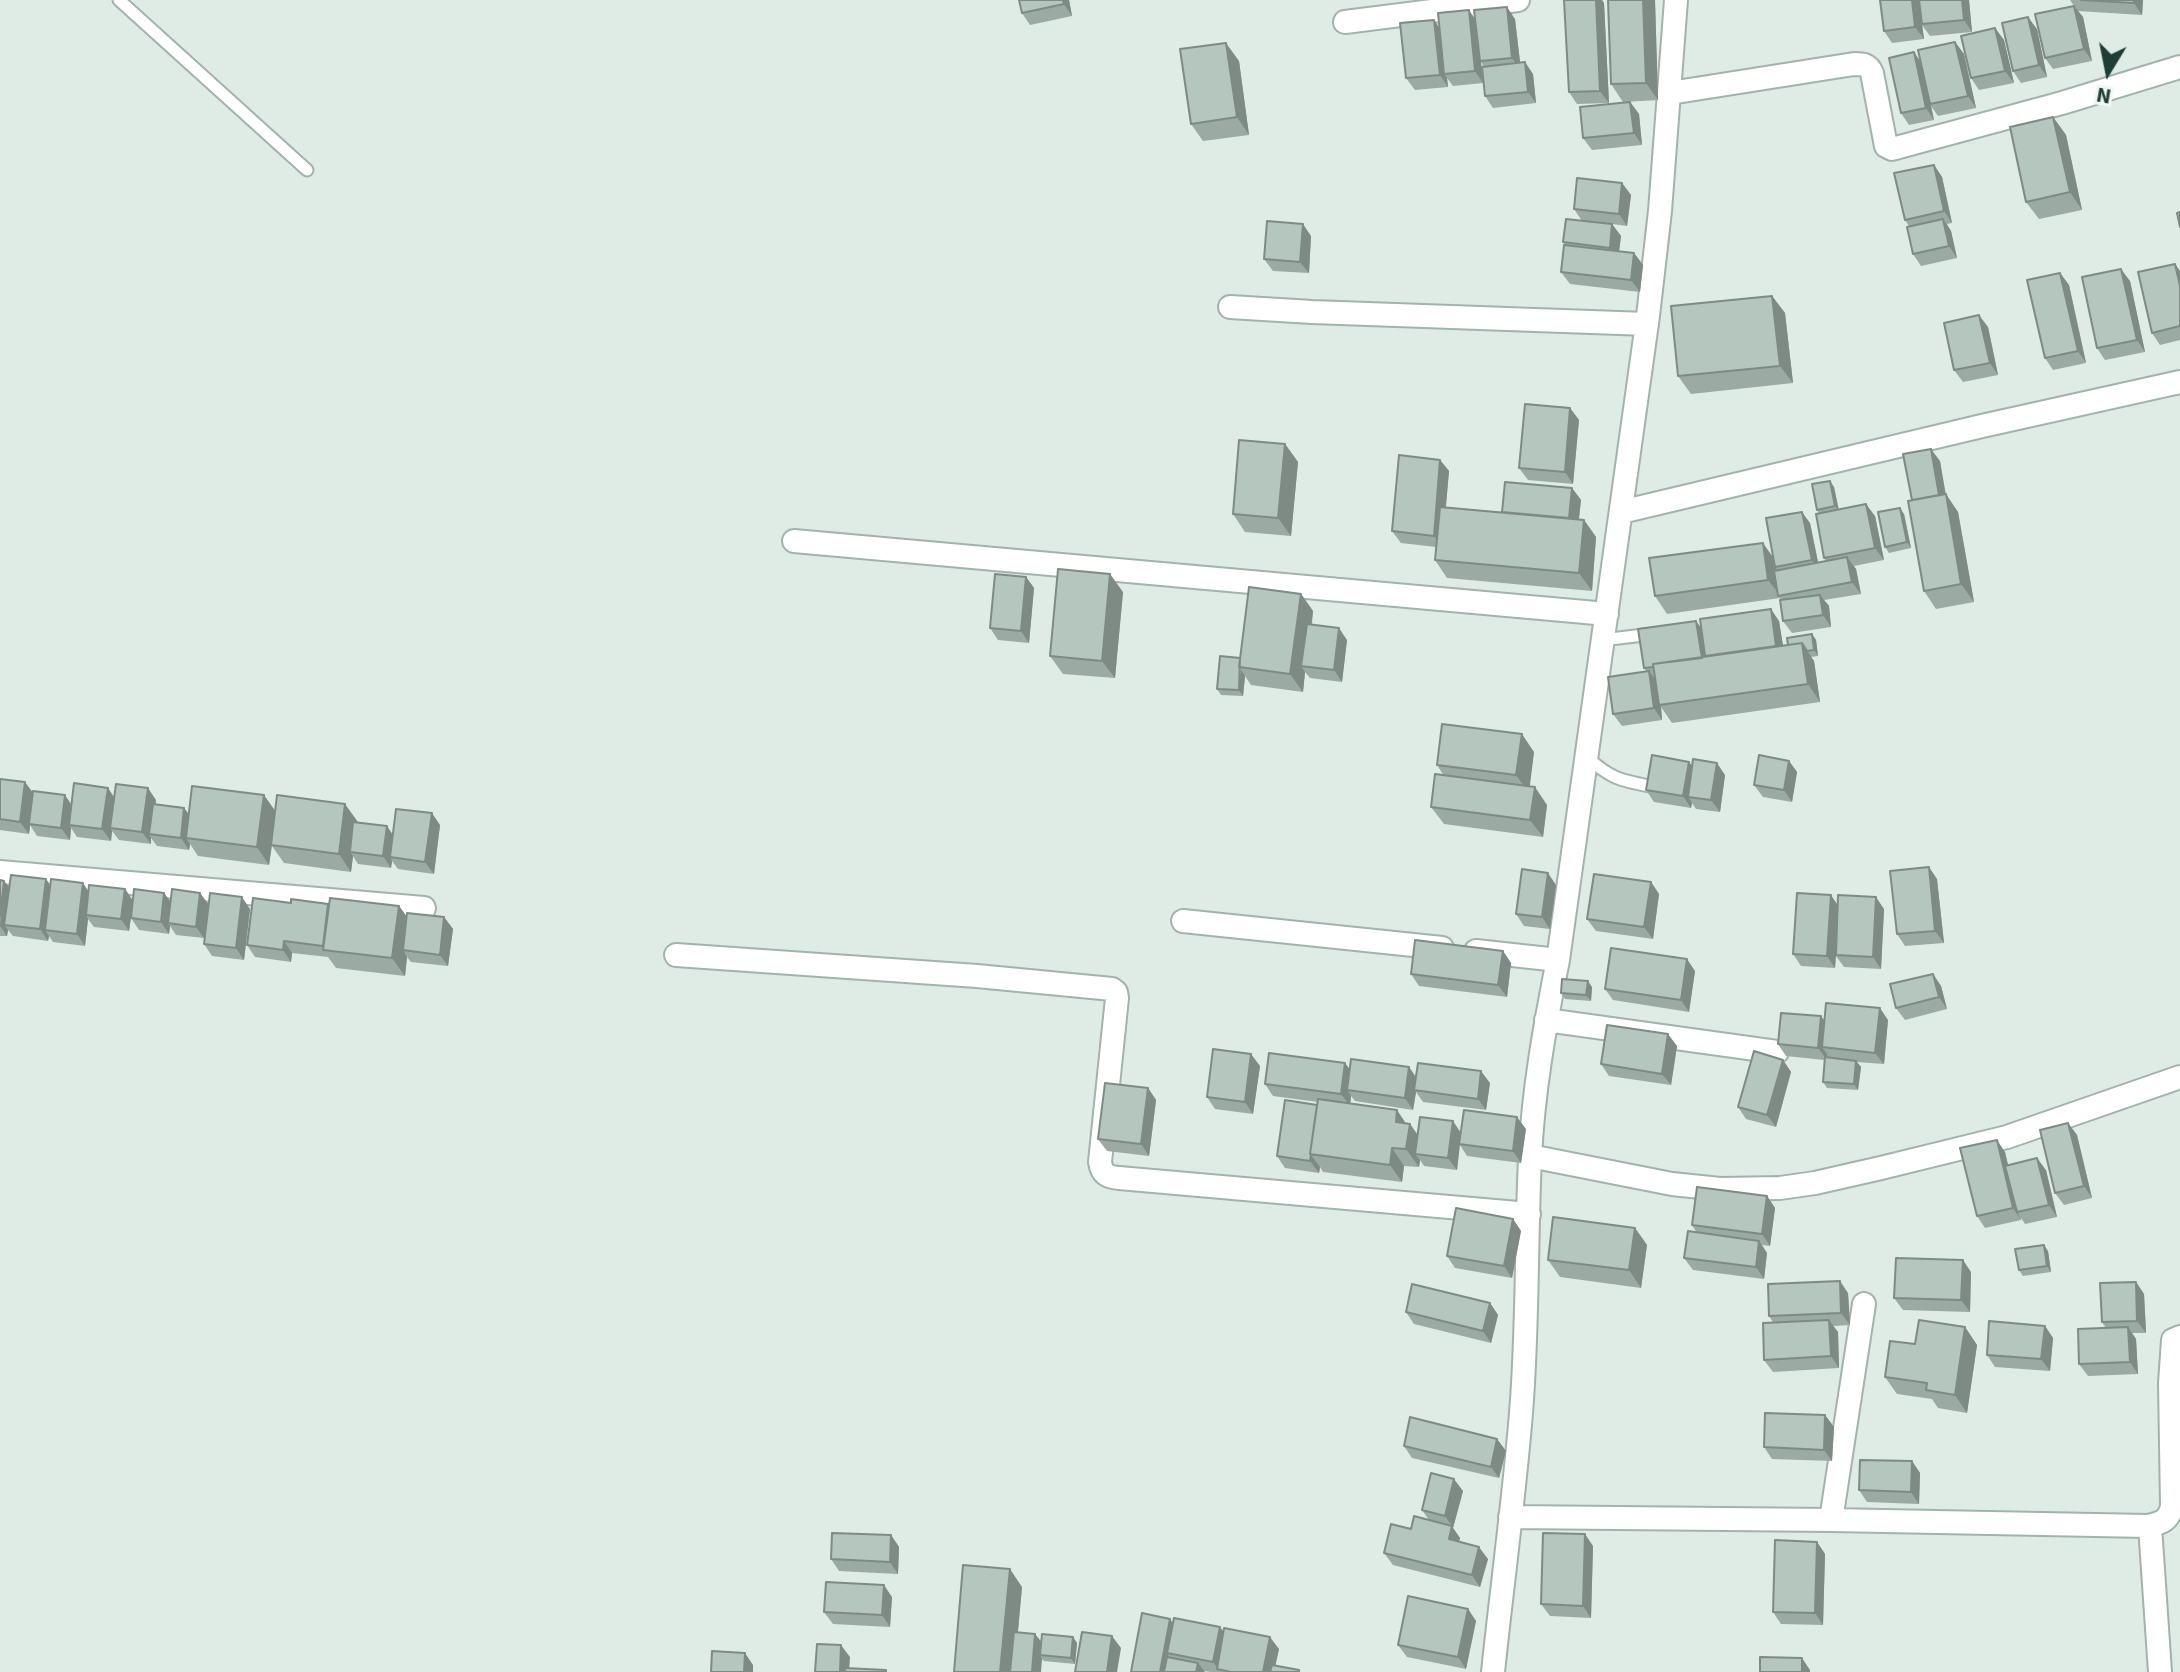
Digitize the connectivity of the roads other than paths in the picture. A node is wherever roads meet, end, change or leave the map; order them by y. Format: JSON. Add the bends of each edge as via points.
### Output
{"nodes":[{"id":1,"x":119,"y":0,"type":"edge"},
{"id":2,"x":1518,"y":0,"type":"edge"},
{"id":3,"x":1676,"y":0,"type":"edge"},
{"id":4,"x":1345,"y":22,"type":"dead end"},
{"id":5,"x":2180,"y":67,"type":"edge"},
{"id":6,"x":1670,"y":93,"type":"junction"},
{"id":7,"x":307,"y":170,"type":"dead end"},
{"id":8,"x":1230,"y":307,"type":"dead end"},
{"id":9,"x":1647,"y":324,"type":"junction"},
{"id":10,"x":2180,"y":382,"type":"edge"},
{"id":11,"x":1621,"y":512,"type":"junction"},
{"id":12,"x":794,"y":541,"type":"dead end"},
{"id":13,"x":1607,"y":614,"type":"junction"},
{"id":14,"x":1657,"y":633,"type":"edge"},
{"id":15,"x":1602,"y":640,"type":"junction"},
{"id":16,"x":1587,"y":757,"type":"junction"},
{"id":17,"x":1649,"y":786,"type":"edge"},
{"id":18,"x":0,"y":872,"type":"edge"},
{"id":19,"x":424,"y":908,"type":"dead end"},
{"id":20,"x":1183,"y":921,"type":"dead end"},
{"id":21,"x":676,"y":955,"type":"dead end"},
{"id":22,"x":1558,"y":960,"type":"junction"},
{"id":23,"x":1546,"y":1020,"type":"junction"},
{"id":24,"x":1777,"y":1052,"type":"edge"},
{"id":25,"x":2180,"y":1077,"type":"edge"},
{"id":26,"x":1530,"y":1156,"type":"junction"},
{"id":27,"x":1529,"y":1214,"type":"junction"},
{"id":28,"x":1864,"y":1304,"type":"dead end"},
{"id":29,"x":2180,"y":1337,"type":"edge"},
{"id":30,"x":1510,"y":1517,"type":"junction"},
{"id":31,"x":1831,"y":1520,"type":"junction"},
{"id":32,"x":2150,"y":1526,"type":"junction"},
{"id":33,"x":1493,"y":1672,"type":"edge"},
{"id":34,"x":2160,"y":1672,"type":"edge"}],
"edges":[{"from":1,"to":7,"type":"lane"},
{"from":2,"to":4,"type":"street"},
{"from":3,"to":6,"type":"street"},
{"from":5,"to":6,"type":"street","via":[[1892,149],[1886,146],[1872,73],[1865,65]]},
{"from":6,"to":9,"type":"street"},
{"from":8,"to":9,"type":"street"},
{"from":9,"to":11,"type":"street"},
{"from":10,"to":11,"type":"street"},
{"from":11,"to":13,"type":"street"},
{"from":12,"to":13,"type":"street"},
{"from":13,"to":15,"type":"street"},
{"from":14,"to":15,"type":"lane"},
{"from":15,"to":16,"type":"street"},
{"from":16,"to":17,"type":"lane","via":[[1616,779]]},
{"from":16,"to":22,"type":"street"},
{"from":18,"to":19,"type":"street"},
{"from":20,"to":22,"type":"street"},
{"from":21,"to":27,"type":"street","via":[[1112,989],[1117,998],[1100,1162],[1106,1176]]},
{"from":22,"to":23,"type":"street"},
{"from":23,"to":24,"type":"street"},
{"from":23,"to":26,"type":"street"},
{"from":25,"to":26,"type":"street","via":[[2007,1137],[1780,1188],[1672,1184]]},
{"from":26,"to":27,"type":"street"},
{"from":27,"to":30,"type":"street","via":[[1521,1412]]},
{"from":28,"to":31,"type":"street"},
{"from":29,"to":32,"type":"street","via":[[2171,1349],[2172,1506],[2168,1518]]},
{"from":30,"to":31,"type":"street"},
{"from":30,"to":33,"type":"street"},
{"from":31,"to":32,"type":"street"},
{"from":32,"to":34,"type":"street"}]}
